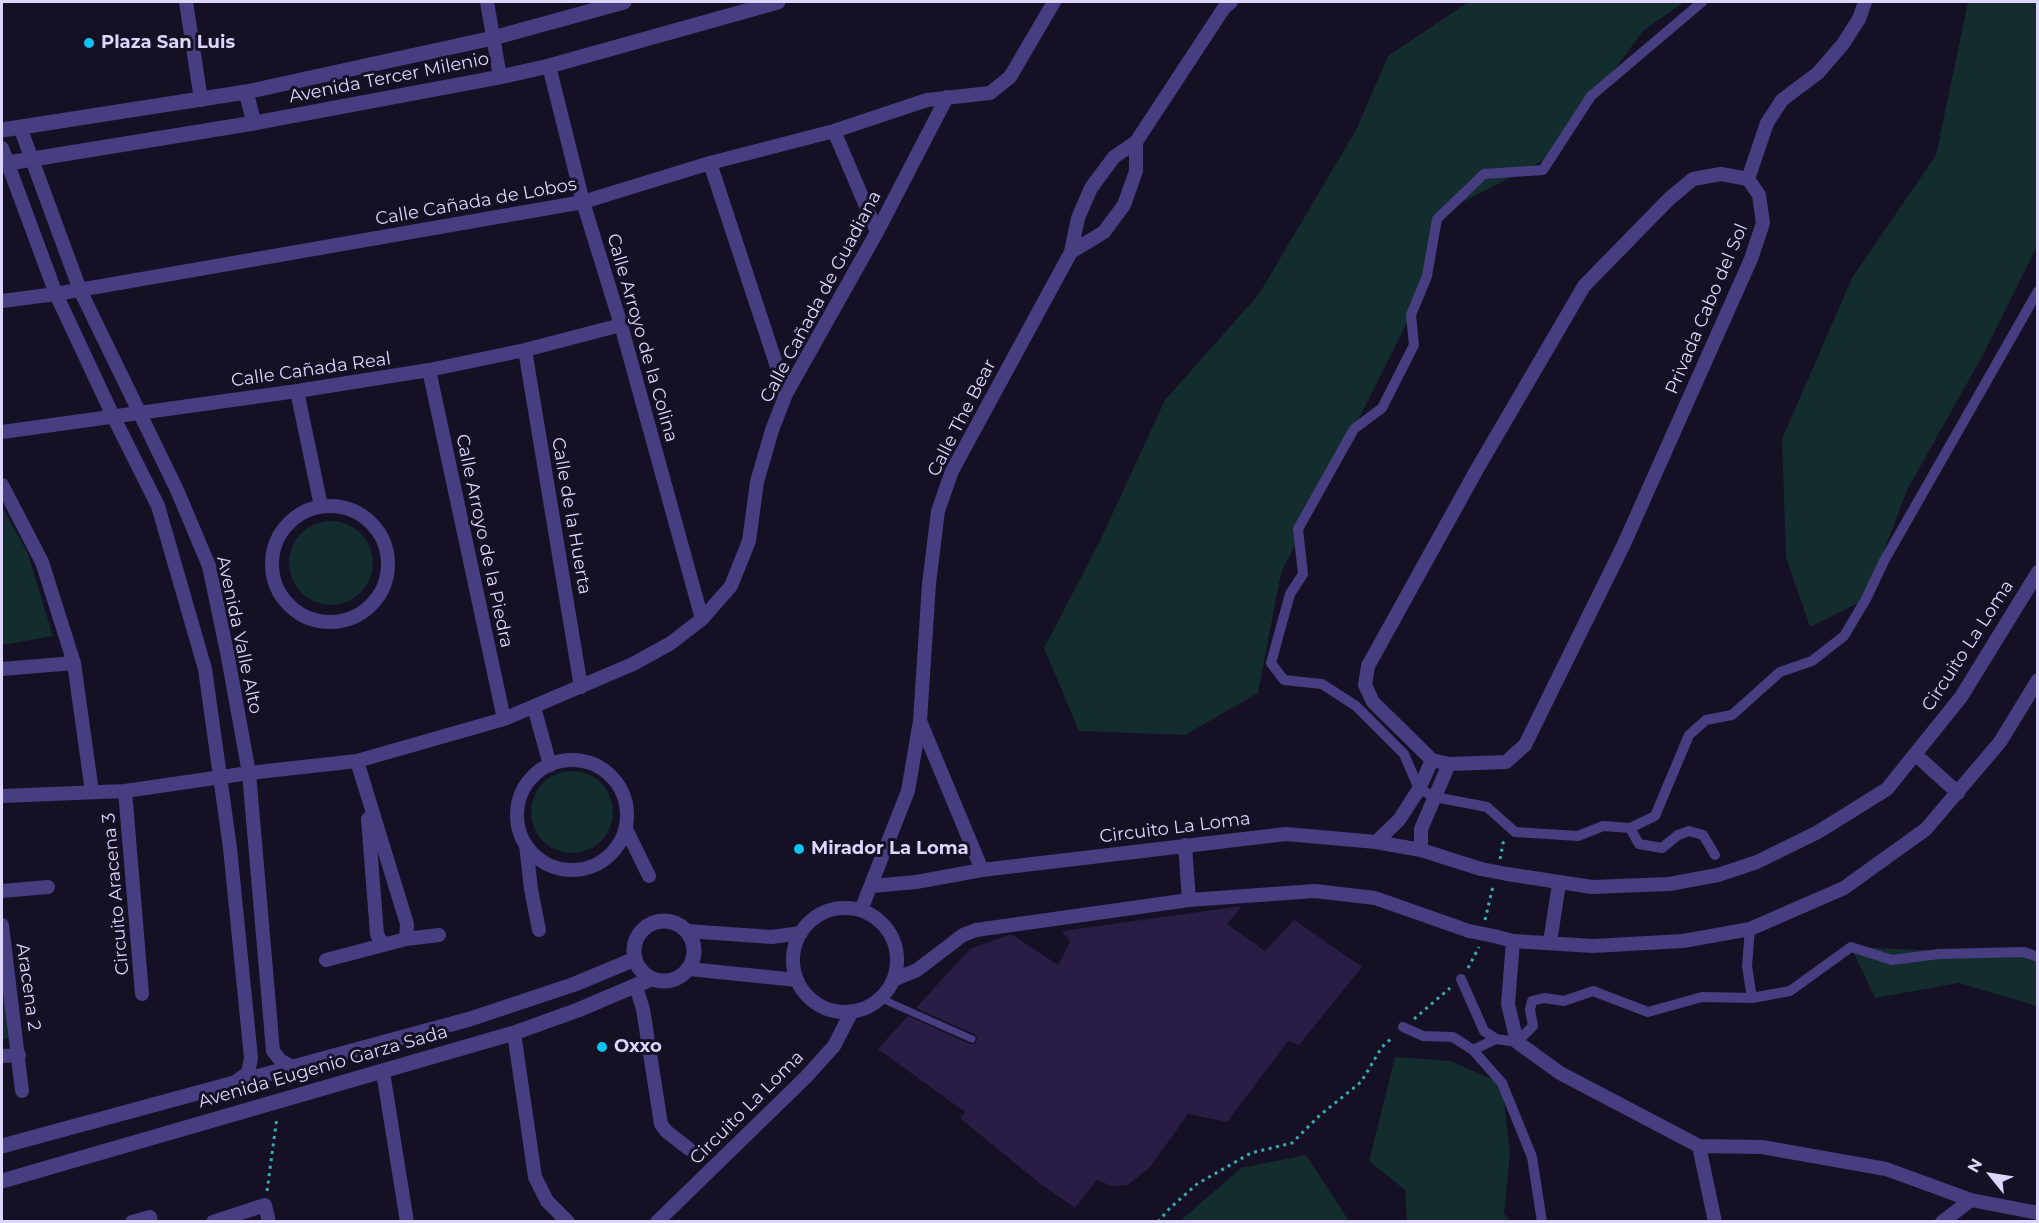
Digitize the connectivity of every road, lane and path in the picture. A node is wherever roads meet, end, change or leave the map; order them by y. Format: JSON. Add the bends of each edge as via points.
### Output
{"nodes":[{"id":1,"x":186,"y":2,"type":"edge"},
{"id":2,"x":488,"y":2,"type":"edge"},
{"id":3,"x":624,"y":2,"type":"edge"},
{"id":4,"x":778,"y":2,"type":"edge"},
{"id":5,"x":1054,"y":2,"type":"edge"},
{"id":6,"x":1231,"y":2,"type":"edge"},
{"id":7,"x":1702,"y":2,"type":"edge"},
{"id":8,"x":1865,"y":2,"type":"edge"},
{"id":9,"x":493,"y":38,"type":"junction"},
{"id":10,"x":549,"y":66,"type":"junction"},
{"id":11,"x":500,"y":77,"type":"junction"},
{"id":12,"x":246,"y":92,"type":"junction"},
{"id":13,"x":947,"y":97,"type":"junction"},
{"id":14,"x":201,"y":100,"type":"junction"},
{"id":15,"x":254,"y":123,"type":"junction"},
{"id":16,"x":20,"y":128,"type":"junction"},
{"id":17,"x":2,"y":130,"type":"edge"},
{"id":18,"x":834,"y":131,"type":"junction"},
{"id":19,"x":1136,"y":142,"type":"junction"},
{"id":20,"x":2,"y":148,"type":"edge"},
{"id":21,"x":33,"y":159,"type":"junction"},
{"id":22,"x":4,"y":163,"type":"edge"},
{"id":23,"x":710,"y":163,"type":"junction"},
{"id":24,"x":1748,"y":179,"type":"junction"},
{"id":25,"x":583,"y":202,"type":"junction"},
{"id":26,"x":877,"y":232,"type":"junction"},
{"id":27,"x":1071,"y":252,"type":"junction"},
{"id":28,"x":80,"y":290,"type":"junction"},
{"id":29,"x":2037,"y":291,"type":"edge"},
{"id":30,"x":57,"y":294,"type":"junction"},
{"id":31,"x":2,"y":302,"type":"edge"},
{"id":32,"x":621,"y":325,"type":"junction"},
{"id":33,"x":525,"y":350,"type":"junction"},
{"id":34,"x":429,"y":370,"type":"junction"},
{"id":35,"x":297,"y":391,"type":"junction"},
{"id":36,"x":786,"y":394,"type":"junction"},
{"id":37,"x":140,"y":412,"type":"junction"},
{"id":38,"x":113,"y":416,"type":"junction"},
{"id":39,"x":2,"y":432,"type":"edge"},
{"id":40,"x":2,"y":485,"type":"edge"},
{"id":41,"x":321,"y":506,"type":"junction"},
{"id":42,"x":2037,"y":572,"type":"edge"},
{"id":43,"x":702,"y":619,"type":"junction"},
{"id":44,"x":74,"y":663,"type":"junction"},
{"id":45,"x":2,"y":669,"type":"edge"},
{"id":46,"x":2037,"y":680,"type":"edge"},
{"id":47,"x":581,"y":687,"type":"junction"},
{"id":48,"x":534,"y":707,"type":"junction"},
{"id":49,"x":504,"y":719,"type":"junction"},
{"id":50,"x":920,"y":721,"type":"junction"},
{"id":51,"x":1916,"y":755,"type":"junction"},
{"id":52,"x":1432,"y":760,"type":"junction"},
{"id":53,"x":357,"y":761,"type":"junction"},
{"id":54,"x":1449,"y":764,"type":"junction"},
{"id":55,"x":550,"y":765,"type":"junction"},
{"id":56,"x":249,"y":773,"type":"junction"},
{"id":57,"x":220,"y":777,"type":"junction"},
{"id":58,"x":1419,"y":789,"type":"junction"},
{"id":59,"x":125,"y":791,"type":"junction"},
{"id":60,"x":92,"y":792,"type":"junction"},
{"id":61,"x":1958,"y":793,"type":"junction"},
{"id":62,"x":2,"y":796,"type":"edge"},
{"id":63,"x":366,"y":796,"type":"junction"},
{"id":64,"x":1435,"y":797,"type":"junction"},
{"id":65,"x":1630,"y":828,"type":"junction"},
{"id":66,"x":626,"y":829,"type":"junction"},
{"id":67,"x":1515,"y":832,"type":"junction"},
{"id":68,"x":1376,"y":842,"type":"junction"},
{"id":69,"x":1185,"y":844,"type":"junction"},
{"id":70,"x":526,"y":845,"type":"junction"},
{"id":71,"x":1421,"y":850,"type":"junction"},
{"id":72,"x":1715,"y":855,"type":"dead end"},
{"id":73,"x":1503,"y":869,"type":"junction"},
{"id":74,"x":982,"y":870,"type":"junction"},
{"id":75,"x":649,"y":876,"type":"dead end"},
{"id":76,"x":1559,"y":884,"type":"junction"},
{"id":77,"x":1494,"y":885,"type":"dead end"},
{"id":78,"x":872,"y":886,"type":"junction"},
{"id":79,"x":48,"y":887,"type":"dead end"},
{"id":80,"x":2,"y":891,"type":"edge"},
{"id":81,"x":1190,"y":900,"type":"junction"},
{"id":82,"x":861,"y":910,"type":"junction"},
{"id":83,"x":2,"y":925,"type":"edge"},
{"id":84,"x":1750,"y":929,"type":"junction"},
{"id":85,"x":539,"y":930,"type":"dead end"},
{"id":86,"x":687,"y":931,"type":"junction"},
{"id":87,"x":801,"y":933,"type":"junction"},
{"id":88,"x":1482,"y":933,"type":"junction"},
{"id":89,"x":439,"y":935,"type":"dead end"},
{"id":90,"x":406,"y":939,"type":"junction"},
{"id":91,"x":1513,"y":941,"type":"junction"},
{"id":92,"x":1550,"y":942,"type":"junction"},
{"id":93,"x":386,"y":944,"type":"junction"},
{"id":94,"x":2037,"y":957,"type":"edge"},
{"id":95,"x":635,"y":959,"type":"junction"},
{"id":96,"x":326,"y":960,"type":"dead end"},
{"id":97,"x":689,"y":969,"type":"junction"},
{"id":98,"x":651,"y":979,"type":"junction"},
{"id":99,"x":1461,"y":979,"type":"junction"},
{"id":100,"x":797,"y":980,"type":"junction"},
{"id":101,"x":893,"y":980,"type":"junction"},
{"id":102,"x":636,"y":987,"type":"junction"},
{"id":103,"x":142,"y":994,"type":"dead end"},
{"id":104,"x":880,"y":998,"type":"junction"},
{"id":105,"x":1752,"y":998,"type":"junction"},
{"id":106,"x":852,"y":1011,"type":"junction"},
{"id":107,"x":470,"y":1019,"type":"junction"},
{"id":108,"x":1404,"y":1027,"type":"junction"},
{"id":109,"x":514,"y":1033,"type":"junction"},
{"id":110,"x":972,"y":1039,"type":"dead end"},
{"id":111,"x":1496,"y":1039,"type":"junction"},
{"id":112,"x":477,"y":1042,"type":"junction"},
{"id":113,"x":1517,"y":1042,"type":"junction"},
{"id":114,"x":1473,"y":1050,"type":"junction"},
{"id":115,"x":19,"y":1055,"type":"junction"},
{"id":116,"x":2,"y":1056,"type":"edge"},
{"id":117,"x":295,"y":1068,"type":"junction"},
{"id":118,"x":382,"y":1072,"type":"junction"},
{"id":119,"x":232,"y":1085,"type":"junction"},
{"id":120,"x":22,"y":1091,"type":"dead end"},
{"id":121,"x":279,"y":1100,"type":"junction"},
{"id":122,"x":2,"y":1146,"type":"edge"},
{"id":123,"x":1699,"y":1146,"type":"junction"},
{"id":124,"x":688,"y":1149,"type":"dead end"},
{"id":125,"x":2,"y":1181,"type":"edge"},
{"id":126,"x":1971,"y":1200,"type":"junction"},
{"id":127,"x":265,"y":1205,"type":"junction"},
{"id":128,"x":2037,"y":1213,"type":"edge"},
{"id":129,"x":132,"y":1221,"type":"edge"},
{"id":130,"x":151,"y":1221,"type":"edge"},
{"id":131,"x":213,"y":1221,"type":"edge"},
{"id":132,"x":269,"y":1221,"type":"edge"},
{"id":133,"x":407,"y":1221,"type":"edge"},
{"id":134,"x":568,"y":1221,"type":"edge"},
{"id":135,"x":657,"y":1221,"type":"edge"},
{"id":136,"x":1158,"y":1221,"type":"edge"},
{"id":137,"x":1542,"y":1221,"type":"edge"},
{"id":138,"x":1715,"y":1221,"type":"edge"},
{"id":139,"x":1942,"y":1221,"type":"edge"}],
"edges":[{"from":1,"to":14,"type":"street"},
{"from":2,"to":9,"type":"street"},
{"from":3,"to":9,"type":"street","name":"Avenida Tercer Milenio"},
{"from":4,"to":10,"type":"street","name":"Avenida Tercer Milenio"},
{"from":5,"to":13,"type":"street","via":[[1010,77],[990,93]]},
{"from":6,"to":19,"type":"street","name":"Calle The Bear"},
{"from":7,"to":58,"type":"street","via":[[1591,96],[1543,170],[1484,174],[1437,219],[1427,276],[1411,315],[1414,345],[1382,408],[1354,429],[1298,529],[1303,574],[1290,594],[1271,663],[1284,680],[1322,684],[1356,706],[1404,754]]},
{"from":8,"to":24,"type":"street","via":[[1843,44],[1818,73],[1782,100],[1767,123]]},
{"from":9,"to":11,"type":"street"},
{"from":9,"to":12,"type":"street","name":"Avenida Tercer Milenio"},
{"from":10,"to":11,"type":"street","name":"Avenida Tercer Milenio"},
{"from":10,"to":25,"type":"street","name":"Calle Arroyo de la Colina"},
{"from":11,"to":15,"type":"street","name":"Avenida Tercer Milenio"},
{"from":12,"to":14,"type":"street","name":"Avenida Tercer Milenio"},
{"from":12,"to":15,"type":"street"},
{"from":13,"to":18,"type":"street","name":"Calle Cañada de Lobos"},
{"from":13,"to":26,"type":"street","name":"Calle Cañada de Guadiana"},
{"from":14,"to":16,"type":"street","name":"Avenida Tercer Milenio"},
{"from":15,"to":21,"type":"street","name":"Avenida Tercer Milenio"},
{"from":16,"to":17,"type":"street","name":"Avenida Tercer Milenio"},
{"from":16,"to":21,"type":"street","name":"Avenida Valle Alto"},
{"from":18,"to":23,"type":"street","name":"Calle Cañada de Lobos"},
{"from":18,"to":26,"type":"street"},
{"from":19,"to":27,"type":"street","name":"Calle The Bear","via":[[1114,157],[1091,188],[1078,218]]},
{"from":19,"to":27,"type":"street","via":[[1136,171],[1124,205],[1104,232]]},
{"from":20,"to":22,"type":"street"},
{"from":21,"to":22,"type":"street","name":"Avenida Tercer Milenio"},
{"from":21,"to":28,"type":"street","name":"Avenida Valle Alto"},
{"from":22,"to":30,"type":"street"},
{"from":23,"to":25,"type":"street","name":"Calle Cañada de Lobos"},
{"from":23,"to":36,"type":"street"},
{"from":24,"to":52,"type":"street","via":[[1720,174],[1693,179],[1584,286],[1404,599],[1368,666],[1365,685],[1373,702]]},
{"from":24,"to":54,"type":"street","name":"Privada Cabo del Sol","via":[[1759,195],[1763,223],[1751,259],[1624,544],[1524,745],[1506,762]]},
{"from":25,"to":28,"type":"street","name":"Calle Cañada de Lobos"},
{"from":25,"to":32,"type":"street","name":"Calle Arroyo de la Colina"},
{"from":26,"to":36,"type":"street","name":"Calle Cañada de Guadiana"},
{"from":27,"to":50,"type":"street","name":"Calle The Bear","via":[[952,471],[938,511]]},
{"from":28,"to":30,"type":"street","name":"Calle Cañada de Lobos"},
{"from":28,"to":37,"type":"street","name":"Avenida Valle Alto"},
{"from":29,"to":65,"type":"street","via":[[1844,636],[1812,661],[1780,672],[1732,715],[1706,720],[1689,735],[1655,816]]},
{"from":30,"to":31,"type":"street","name":"Calle Cañada de Lobos"},
{"from":30,"to":38,"type":"street"},
{"from":32,"to":33,"type":"street","name":"Calle Cañada Real"},
{"from":32,"to":43,"type":"street","name":"Calle Arroyo de la Colina"},
{"from":33,"to":34,"type":"street","name":"Calle Cañada Real"},
{"from":33,"to":47,"type":"street","name":"Calle de la Huerta"},
{"from":34,"to":35,"type":"street","name":"Calle Cañada Real"},
{"from":34,"to":49,"type":"street","name":"Calle Arroyo de la Piedra"},
{"from":35,"to":37,"type":"street","name":"Calle Cañada Real"},
{"from":35,"to":41,"type":"street"},
{"from":36,"to":43,"type":"street","name":"Calle Cañada de Guadiana","via":[[758,482],[749,541],[731,586]]},
{"from":37,"to":38,"type":"street","name":"Calle Cañada Real"},
{"from":37,"to":56,"type":"street","name":"Avenida Valle Alto","via":[[209,566]]},
{"from":38,"to":39,"type":"street","name":"Calle Cañada Real"},
{"from":38,"to":57,"type":"street","via":[[158,506],[205,669]]},
{"from":40,"to":44,"type":"street","via":[[42,562]]},
{"from":41,"to":41,"type":"street","via":[[304,511],[280,533],[271,562],[272,575],[291,608],[303,616],[338,622],[368,608],[384,585],[388,562],[385,545],[368,520],[341,506]]},
{"from":42,"to":51,"type":"street","name":"Circuito La Loma","via":[[1961,697]]},
{"from":43,"to":47,"type":"street","name":"Calle Cañada de Guadiana","via":[[671,643]]},
{"from":44,"to":45,"type":"street"},
{"from":44,"to":60,"type":"street"},
{"from":46,"to":61,"type":"street","via":[[2000,742]]},
{"from":47,"to":48,"type":"street","name":"Calle Cañada de Guadiana"},
{"from":48,"to":49,"type":"street","name":"Calle Cañada de Guadiana"},
{"from":48,"to":55,"type":"street"},
{"from":49,"to":53,"type":"street","name":"Calle Cañada de Guadiana"},
{"from":50,"to":74,"type":"street","name":"Calle The Bear"},
{"from":50,"to":78,"type":"street","name":"Calle The Bear","via":[[908,791]]},
{"from":51,"to":61,"type":"street"},
{"from":51,"to":76,"type":"street","name":"Circuito La Loma","via":[[1887,789],[1818,832],[1757,862],[1668,884]]},
{"from":52,"to":54,"type":"street","name":"Privada Cabo del Sol"},
{"from":52,"to":58,"type":"street"},
{"from":53,"to":56,"type":"street","name":"Calle Cañada de Guadiana"},
{"from":53,"to":63,"type":"street"},
{"from":54,"to":64,"type":"street"},
{"from":55,"to":66,"type":"street","via":[[584,761],[601,768],[623,794]]},
{"from":55,"to":70,"type":"street","via":[[534,776],[523,791],[518,809],[519,828]]},
{"from":56,"to":57,"type":"street","name":"Calle Cañada de Guadiana"},
{"from":56,"to":117,"type":"street","name":"Avenida Valle Alto","via":[[273,1051],[281,1061]]},
{"from":57,"to":59,"type":"street","name":"Calle Cañada de Guadiana"},
{"from":57,"to":119,"type":"street","via":[[251,1058],[248,1073]]},
{"from":58,"to":64,"type":"street"},
{"from":58,"to":68,"type":"street","via":[[1399,820]]},
{"from":59,"to":60,"type":"street","name":"Calle Cañada de Guadiana"},
{"from":59,"to":103,"type":"street","name":"Circuito Aracena 3"},
{"from":60,"to":62,"type":"street","name":"Calle Cañada de Guadiana"},
{"from":61,"to":84,"type":"street","via":[[1926,829],[1844,888]]},
{"from":63,"to":90,"type":"street","via":[[407,924]]},
{"from":63,"to":93,"type":"street","via":[[377,934]]},
{"from":64,"to":67,"type":"street","via":[[1487,807]]},
{"from":64,"to":71,"type":"street","via":[[1421,828]]},
{"from":65,"to":67,"type":"street","via":[[1603,826],[1578,836]]},
{"from":65,"to":72,"type":"street","via":[[1639,844],[1662,848],[1689,831],[1702,836]]},
{"from":66,"to":70,"type":"street","via":[[606,858],[591,867],[574,870],[556,868],[539,859]]},
{"from":66,"to":75,"type":"street"},
{"from":67,"to":73,"type":"path","via":[[1503,843]]},
{"from":68,"to":69,"type":"street","name":"Circuito La Loma","via":[[1286,834]]},
{"from":68,"to":71,"type":"street","name":"Circuito La Loma"},
{"from":69,"to":74,"type":"street","name":"Circuito La Loma"},
{"from":69,"to":81,"type":"street"},
{"from":70,"to":85,"type":"street"},
{"from":71,"to":73,"type":"street","name":"Circuito La Loma","bridge":true,"via":[[1481,869]]},
{"from":73,"to":76,"type":"street","name":"Circuito La Loma"},
{"from":74,"to":78,"type":"street","name":"Circuito La Loma"},
{"from":76,"to":92,"type":"street"},
{"from":77,"to":88,"type":"path"},
{"from":78,"to":82,"type":"street","name":"Calle The Bear"},
{"from":79,"to":80,"type":"street"},
{"from":81,"to":88,"type":"street","via":[[1315,891],[1375,898]]},
{"from":81,"to":101,"type":"street","via":[[976,930],[963,935],[917,970]]},
{"from":82,"to":87,"type":"street","via":[[844,907],[827,911]]},
{"from":82,"to":101,"type":"street","via":[[880,920],[893,938],[897,959]]},
{"from":83,"to":115,"type":"street","name":"Aracena 2"},
{"from":84,"to":92,"type":"street","via":[[1683,941],[1593,946]]},
{"from":84,"to":105,"type":"street","via":[[1747,966]]},
{"from":86,"to":87,"type":"street","via":[[772,937]]},
{"from":86,"to":95,"type":"street","via":[[676,923],[649,924],[639,933]]},
{"from":86,"to":97,"type":"street","via":[[695,950]]},
{"from":87,"to":100,"type":"street","via":[[793,956]]},
{"from":88,"to":91,"type":"street"},
{"from":88,"to":99,"type":"path","via":[[1479,948]]},
{"from":89,"to":90,"type":"street"},
{"from":90,"to":93,"type":"street"},
{"from":91,"to":92,"type":"street"},
{"from":91,"to":113,"type":"street","via":[[1508,1004]]},
{"from":93,"to":96,"type":"street"},
{"from":94,"to":105,"type":"street","via":[[2024,952],[1939,954],[1892,960],[1851,947],[1790,991]]},
{"from":95,"to":98,"type":"street"},
{"from":95,"to":107,"type":"street","name":"Avenida Eugenio Garza Sada"},
{"from":97,"to":98,"type":"street","via":[[665,982]]},
{"from":97,"to":100,"type":"street"},
{"from":98,"to":102,"type":"street","name":"Avenida Eugenio Garza Sada"},
{"from":99,"to":108,"type":"path"},
{"from":99,"to":111,"type":"street","via":[[1484,1031]]},
{"from":100,"to":106,"type":"street","via":[[819,1005],[835,1011]]},
{"from":101,"to":104,"type":"street"},
{"from":102,"to":109,"type":"street","name":"Avenida Eugenio Garza Sada"},
{"from":102,"to":124,"type":"street","via":[[644,1009],[661,1124]]},
{"from":104,"to":106,"type":"street"},
{"from":104,"to":110,"type":"lane"},
{"from":105,"to":113,"type":"street","via":[[1702,998],[1648,1012],[1593,990],[1564,1001],[1544,998],[1532,1001],[1533,1026]]},
{"from":106,"to":135,"type":"street","name":"Circuito La Loma","via":[[834,1046],[807,1077]]},
{"from":107,"to":112,"type":"street"},
{"from":107,"to":117,"type":"street","name":"Avenida Eugenio Garza Sada"},
{"from":108,"to":114,"type":"street","via":[[1423,1036],[1453,1037]]},
{"from":108,"to":136,"type":"path","via":[[1382,1047],[1361,1083],[1292,1143],[1251,1153],[1197,1184]]},
{"from":109,"to":112,"type":"street","name":"Avenida Eugenio Garza Sada"},
{"from":109,"to":134,"type":"street","via":[[535,1177],[547,1202]]},
{"from":111,"to":113,"type":"street"},
{"from":111,"to":114,"type":"street"},
{"from":112,"to":118,"type":"street","name":"Avenida Eugenio Garza Sada"},
{"from":113,"to":123,"type":"street","via":[[1560,1073]]},
{"from":114,"to":137,"type":"street","via":[[1502,1083],[1528,1146]]},
{"from":115,"to":116,"type":"street","name":"Aracena 2"},
{"from":115,"to":120,"type":"street","name":"Aracena 2"},
{"from":117,"to":119,"type":"street","name":"Avenida Eugenio Garza Sada"},
{"from":118,"to":121,"type":"street","name":"Avenida Eugenio Garza Sada"},
{"from":118,"to":133,"type":"street"},
{"from":119,"to":122,"type":"street","name":"Avenida Eugenio Garza Sada"},
{"from":121,"to":125,"type":"street","name":"Avenida Eugenio Garza Sada"},
{"from":121,"to":127,"type":"path"},
{"from":123,"to":126,"type":"street","via":[[1762,1147],[1886,1169]]},
{"from":123,"to":138,"type":"street"},
{"from":126,"to":128,"type":"street"},
{"from":126,"to":139,"type":"street"},
{"from":127,"to":131,"type":"street"},
{"from":127,"to":132,"type":"street"},
{"from":129,"to":130,"type":"street","via":[[150,1217]]}]}
